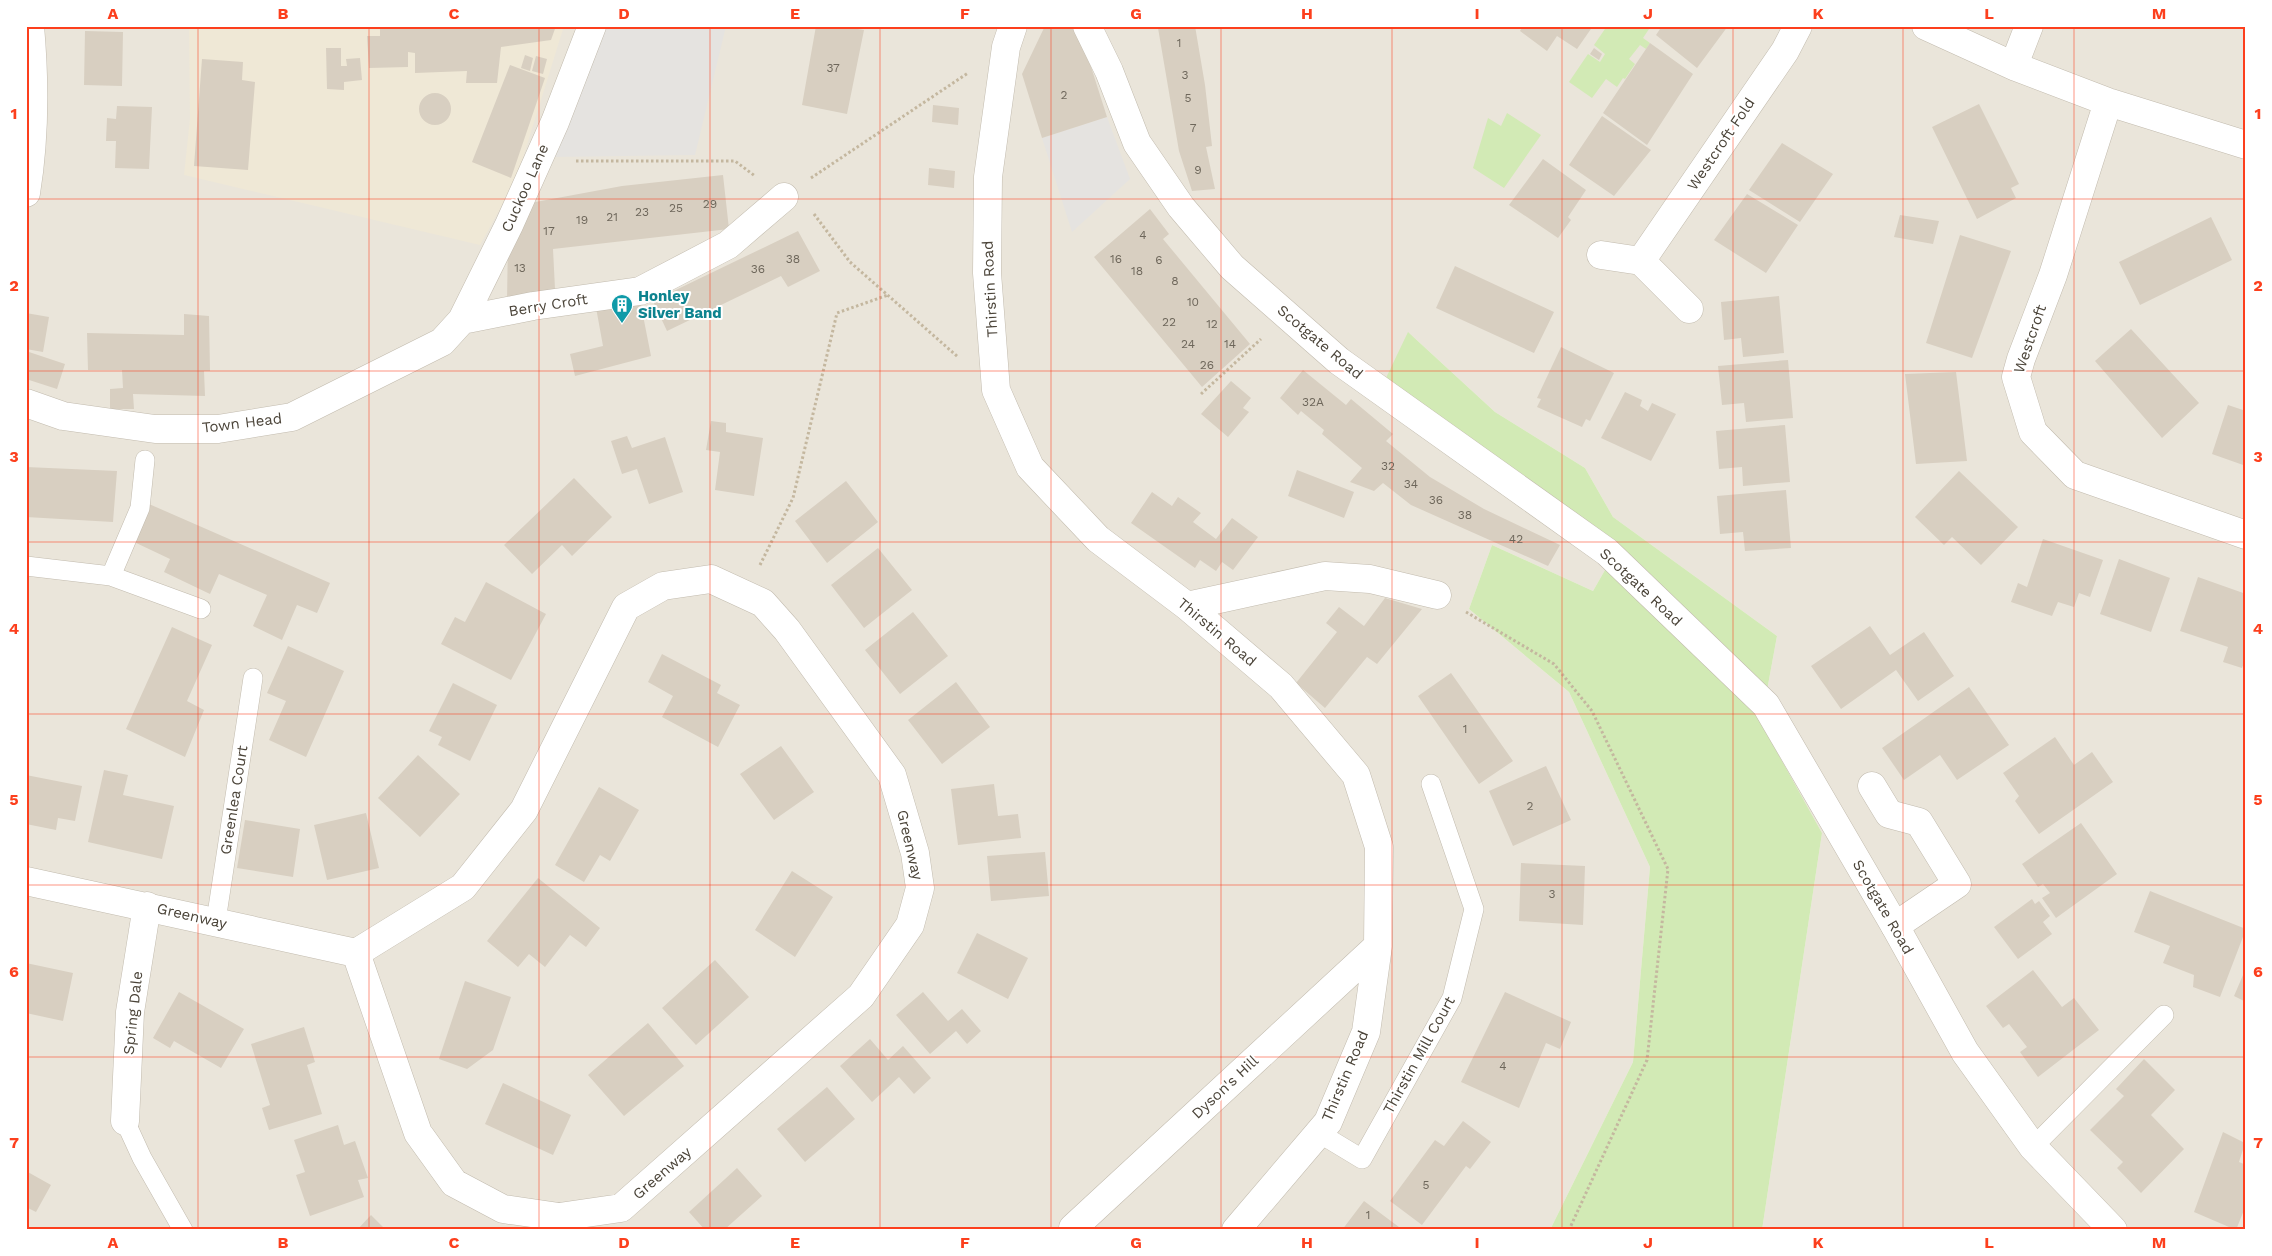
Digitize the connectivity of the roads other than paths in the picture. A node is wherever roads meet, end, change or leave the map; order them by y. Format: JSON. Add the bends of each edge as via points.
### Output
{"nodes":[{"id":1,"x":30,"y":26,"type":"edge"},
{"id":2,"x":592,"y":26,"type":"edge"},
{"id":3,"x":1087,"y":26,"type":"edge"},
{"id":4,"x":1798,"y":26,"type":"edge"},
{"id":5,"x":1926,"y":26,"type":"edge"},
{"id":6,"x":2029,"y":26,"type":"edge"},
{"id":7,"x":1009,"y":37,"type":"edge"},
{"id":8,"x":2014,"y":65,"type":"junction"},
{"id":9,"x":30,"y":69,"type":"edge"},
{"id":10,"x":2108,"y":102,"type":"junction"},
{"id":11,"x":2246,"y":144,"type":"edge"},
{"id":12,"x":29,"y":157,"type":"edge"},
{"id":13,"x":26,"y":193,"type":"edge"},
{"id":14,"x":784,"y":197,"type":"road end"},
{"id":15,"x":1601,"y":255,"type":"dead end"},
{"id":16,"x":1641,"y":261,"type":"junction"},
{"id":17,"x":1690,"y":309,"type":"dead end"},
{"id":18,"x":462,"y":320,"type":"junction"},
{"id":19,"x":442,"y":342,"type":"joint"},
{"id":20,"x":26,"y":403,"type":"edge"},
{"id":21,"x":145,"y":460,"type":"dead end"},
{"id":22,"x":2246,"y":535,"type":"edge"},
{"id":23,"x":26,"y":566,"type":"edge"},
{"id":24,"x":111,"y":576,"type":"junction"},
{"id":25,"x":1437,"y":595,"type":"road end"},
{"id":26,"x":1187,"y":606,"type":"junction"},
{"id":27,"x":201,"y":609,"type":"dead end"},
{"id":28,"x":252,"y":678,"type":"dead end"},
{"id":29,"x":1431,"y":784,"type":"dead end"},
{"id":30,"x":1872,"y":786,"type":"dead end"},
{"id":31,"x":26,"y":881,"type":"edge"},
{"id":32,"x":147,"y":906,"type":"junction"},
{"id":33,"x":216,"y":921,"type":"junction"},
{"id":34,"x":1895,"y":926,"type":"junction"},
{"id":35,"x":1378,"y":946,"type":"junction"},
{"id":36,"x":356,"y":952,"type":"junction"},
{"id":37,"x":2164,"y":1015,"type":"dead end"},
{"id":38,"x":125,"y":1121,"type":"joint"},
{"id":39,"x":1319,"y":1132,"type":"junction"},
{"id":40,"x":2033,"y":1147,"type":"junction"},
{"id":41,"x":1073,"y":1228,"type":"dead end"},
{"id":42,"x":183,"y":1230,"type":"edge"},
{"id":43,"x":1236,"y":1230,"type":"edge"},
{"id":44,"x":2113,"y":1230,"type":"edge"}],
"edges":[{"from":1,"to":9,"type":"street"},
{"from":2,"to":18,"type":"street","name":"Cuckoo Lane","via":[[555,122]]},
{"from":3,"to":34,"type":"street","name":"Scotgate Road","via":[[1109,71],[1137,143],[1180,207],[1232,267],[1339,361],[1607,552],[1766,705]]},
{"from":4,"to":16,"type":"street","name":"Westcroft Fold","via":[[1785,50]]},
{"from":5,"to":8,"type":"street"},
{"from":6,"to":8,"type":"street"},
{"from":7,"to":26,"type":"street","name":"Thirstin Road","via":[[988,177],[987,272],[996,390],[1030,467],[1098,540]]},
{"from":8,"to":10,"type":"street"},
{"from":9,"to":12,"type":"street"},
{"from":10,"to":11,"type":"street"},
{"from":10,"to":22,"type":"street","name":"Westcroft","via":[[2053,274],[2020,359],[2016,378],[2033,432],[2075,475]]},
{"from":12,"to":13,"type":"street"},
{"from":14,"to":18,"type":"street","name":"Berry Croft","via":[[728,245],[640,291]]},
{"from":15,"to":16,"type":"street"},
{"from":16,"to":17,"type":"street"},
{"from":18,"to":19,"type":"street","name":"Cuckoo Lane"},
{"from":19,"to":20,"type":"street","name":"Town Head","via":[[292,417],[218,429],[155,428],[63,416]]},
{"from":21,"to":24,"type":"lane","via":[[140,508]]},
{"from":23,"to":24,"type":"lane"},
{"from":24,"to":27,"type":"lane"},
{"from":25,"to":26,"type":"street","via":[[1370,579],[1324,576]]},
{"from":26,"to":35,"type":"street","name":"Thirstin Road","via":[[1281,686],[1356,775],[1379,847]]},
{"from":28,"to":33,"type":"lane","name":"Greenlea Court"},
{"from":29,"to":39,"type":"lane","name":"Thirstin Mill Court","via":[[1474,909],[1452,998],[1362,1159]]},
{"from":30,"to":34,"type":"street","via":[[1889,814],[1919,822],[1957,884]]},
{"from":31,"to":32,"type":"street","name":"Greenway"},
{"from":32,"to":33,"type":"street","name":"Greenway"},
{"from":32,"to":38,"type":"street","name":"Spring Dale","via":[[130,1012]]},
{"from":33,"to":36,"type":"street","name":"Greenway"},
{"from":34,"to":40,"type":"street","name":"Scotgate Road","via":[[1964,1052]]},
{"from":35,"to":39,"type":"street","name":"Thirstin Road","via":[[1366,1032],[1328,1122]]},
{"from":35,"to":41,"type":"street","name":"Dyson's Hill"},
{"from":36,"to":36,"type":"street","name":"Greenway","via":[[463,887],[524,810],[626,607],[663,586],[711,579],[763,603],[787,630],[892,775],[915,852],[920,888],[910,925],[862,996],[621,1208],[559,1217],[503,1209],[454,1183],[418,1133]]},
{"from":37,"to":40,"type":"lane"},
{"from":38,"to":42,"type":"lane"},
{"from":39,"to":43,"type":"street","name":"Thirstin Road"},
{"from":40,"to":44,"type":"street","name":"Scotgate Road"}]}
